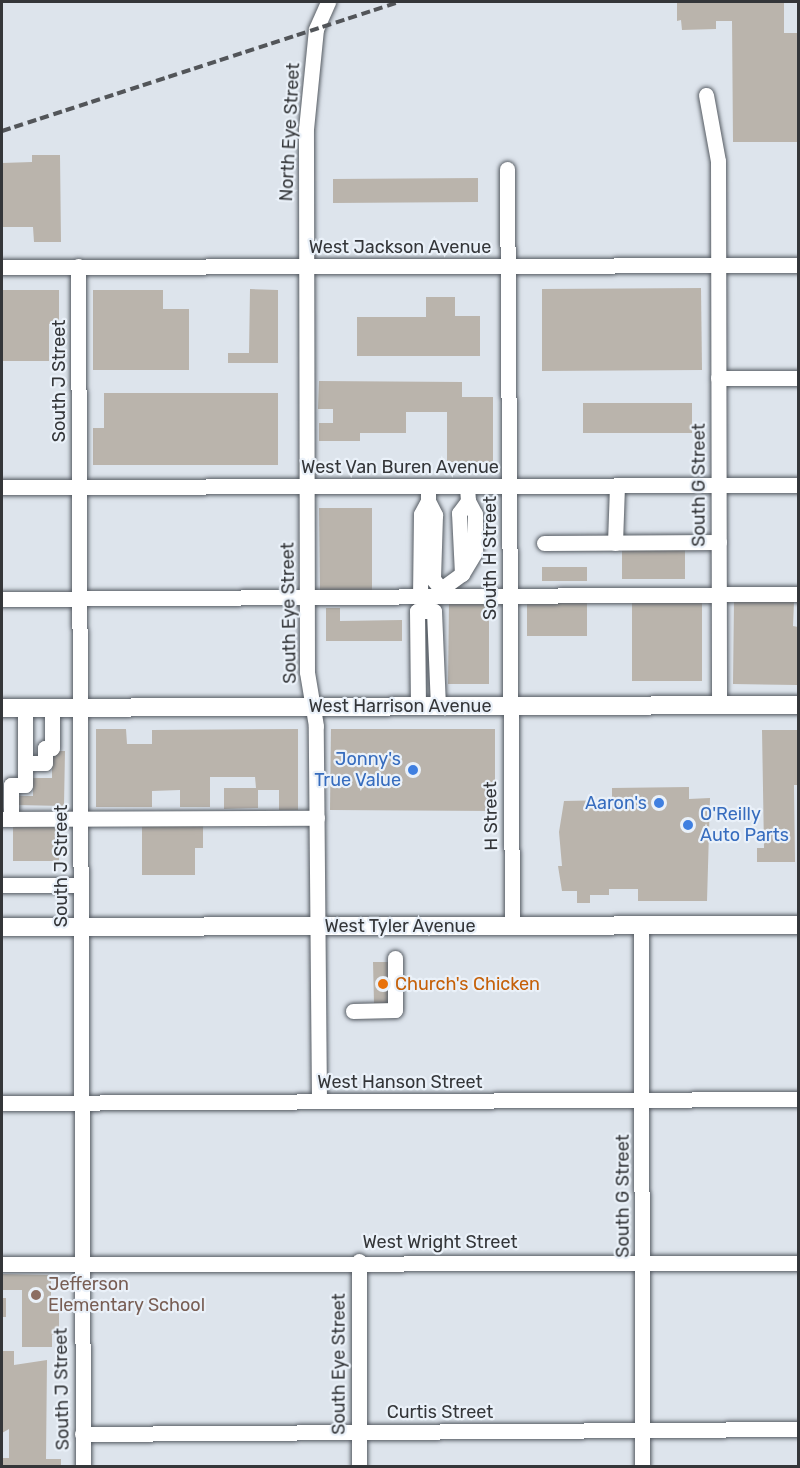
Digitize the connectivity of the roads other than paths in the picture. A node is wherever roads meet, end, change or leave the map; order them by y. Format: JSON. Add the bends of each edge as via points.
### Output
{"nodes":[{"id":1,"x":328,"y":2,"type":"edge"},
{"id":2,"x":706,"y":95,"type":"dead end"},
{"id":3,"x":507,"y":169,"type":"dead end"},
{"id":4,"x":718,"y":265,"type":"junction"},
{"id":5,"x":798,"y":265,"type":"edge"},
{"id":6,"x":509,"y":266,"type":"junction"},
{"id":7,"x":2,"y":267,"type":"edge"},
{"id":8,"x":78,"y":267,"type":"junction"},
{"id":9,"x":305,"y":267,"type":"junction"},
{"id":10,"x":718,"y":378,"type":"junction"},
{"id":11,"x":798,"y":378,"type":"edge"},
{"id":12,"x":798,"y":485,"type":"edge"},
{"id":13,"x":509,"y":486,"type":"junction"},
{"id":14,"x":616,"y":486,"type":"junction"},
{"id":15,"x":718,"y":486,"type":"junction"},
{"id":16,"x":79,"y":487,"type":"junction"},
{"id":17,"x":307,"y":487,"type":"junction"},
{"id":18,"x":2,"y":488,"type":"edge"},
{"id":19,"x":428,"y":494,"type":"junction"},
{"id":20,"x":467,"y":494,"type":"junction"},
{"id":21,"x":719,"y":542,"type":"junction"},
{"id":22,"x":544,"y":543,"type":"dead end"},
{"id":23,"x":615,"y":543,"type":"junction"},
{"id":24,"x":441,"y":593,"type":"junction"},
{"id":25,"x":798,"y":594,"type":"edge"},
{"id":26,"x":719,"y":595,"type":"junction"},
{"id":27,"x":509,"y":596,"type":"junction"},
{"id":28,"x":307,"y":597,"type":"junction"},
{"id":29,"x":80,"y":598,"type":"junction"},
{"id":30,"x":2,"y":599,"type":"edge"},
{"id":31,"x":423,"y":601,"type":"junction"},
{"id":32,"x":719,"y":705,"type":"junction"},
{"id":33,"x":798,"y":705,"type":"edge"},
{"id":34,"x":418,"y":706,"type":"junction"},
{"id":35,"x":438,"y":706,"type":"junction"},
{"id":36,"x":509,"y":706,"type":"junction"},
{"id":37,"x":312,"y":707,"type":"junction"},
{"id":38,"x":2,"y":708,"type":"edge"},
{"id":39,"x":25,"y":708,"type":"junction"},
{"id":40,"x":52,"y":708,"type":"junction"},
{"id":41,"x":81,"y":708,"type":"junction"},
{"id":42,"x":25,"y":763,"type":"junction"},
{"id":43,"x":317,"y":818,"type":"junction"},
{"id":44,"x":6,"y":819,"type":"edge"},
{"id":45,"x":81,"y":819,"type":"junction"},
{"id":46,"x":2,"y":885,"type":"edge"},
{"id":47,"x":80,"y":885,"type":"junction"},
{"id":48,"x":798,"y":925,"type":"edge"},
{"id":49,"x":319,"y":926,"type":"junction"},
{"id":50,"x":512,"y":926,"type":"junction"},
{"id":51,"x":641,"y":926,"type":"junction"},
{"id":52,"x":2,"y":927,"type":"edge"},
{"id":53,"x":80,"y":927,"type":"junction"},
{"id":54,"x":395,"y":958,"type":"dead end"},
{"id":55,"x":353,"y":1011,"type":"dead end"},
{"id":56,"x":798,"y":1099,"type":"edge"},
{"id":57,"x":319,"y":1101,"type":"junction"},
{"id":58,"x":643,"y":1101,"type":"junction"},
{"id":59,"x":2,"y":1103,"type":"edge"},
{"id":60,"x":80,"y":1103,"type":"junction"},
{"id":61,"x":359,"y":1261,"type":"junction"},
{"id":62,"x":642,"y":1261,"type":"junction"},
{"id":63,"x":81,"y":1262,"type":"junction"},
{"id":64,"x":798,"y":1263,"type":"edge"},
{"id":65,"x":2,"y":1264,"type":"edge"},
{"id":66,"x":798,"y":1429,"type":"edge"},
{"id":67,"x":359,"y":1431,"type":"junction"},
{"id":68,"x":642,"y":1431,"type":"junction"},
{"id":69,"x":82,"y":1434,"type":"junction"},
{"id":70,"x":83,"y":1467,"type":"edge"},
{"id":71,"x":359,"y":1467,"type":"edge"},
{"id":72,"x":642,"y":1467,"type":"edge"}],
"edges":[{"from":1,"to":9,"type":"street","name":"North Eye Street","via":[[316,29],[308,85]]},
{"from":2,"to":4,"type":"street","name":"South G Street","via":[[718,161]]},
{"from":3,"to":6,"type":"street","name":"South H Street"},
{"from":4,"to":5,"type":"street","name":"West Jackson Avenue"},
{"from":4,"to":6,"type":"street","name":"West Jackson Avenue"},
{"from":4,"to":10,"type":"street","name":"South G Street"},
{"from":6,"to":9,"type":"street","name":"West Jackson Avenue"},
{"from":6,"to":13,"type":"street","name":"South H Street"},
{"from":7,"to":8,"type":"street","name":"West Jackson Avenue"},
{"from":8,"to":9,"type":"street","name":"West Jackson Avenue"},
{"from":8,"to":16,"type":"street","name":"South J Street"},
{"from":9,"to":17,"type":"street","name":"South Eye Street"},
{"from":10,"to":11,"type":"street"},
{"from":10,"to":15,"type":"street","name":"South G Street"},
{"from":12,"to":15,"type":"street","name":"West Van Buren Avenue"},
{"from":13,"to":14,"type":"street","name":"West Van Buren Avenue"},
{"from":13,"to":20,"type":"street","name":"West Van Buren Avenue"},
{"from":13,"to":27,"type":"street","name":"South H Street"},
{"from":14,"to":15,"type":"street","name":"West Van Buren Avenue"},
{"from":14,"to":23,"type":"street"},
{"from":15,"to":21,"type":"street","name":"South G Street"},
{"from":16,"to":17,"type":"street","name":"West Van Buren Avenue"},
{"from":16,"to":18,"type":"street","name":"West Van Buren Avenue"},
{"from":16,"to":29,"type":"street","name":"South J Street"},
{"from":17,"to":19,"type":"street","name":"West Van Buren Avenue"},
{"from":17,"to":28,"type":"street","name":"South Eye Street"},
{"from":19,"to":20,"type":"street","name":"West Van Buren Avenue"},
{"from":19,"to":24,"type":"street","via":[[435,515],[433,579]]},
{"from":19,"to":31,"type":"street","via":[[421,514]]},
{"from":20,"to":24,"type":"street","via":[[475,514],[475,552],[462,574]]},
{"from":21,"to":23,"type":"street"},
{"from":21,"to":26,"type":"street","name":"South G Street"},
{"from":22,"to":23,"type":"street"},
{"from":24,"to":27,"type":"street"},
{"from":24,"to":31,"type":"street"},
{"from":25,"to":26,"type":"street"},
{"from":26,"to":27,"type":"street"},
{"from":26,"to":32,"type":"street","name":"South G Street"},
{"from":27,"to":36,"type":"street","name":"South H Street"},
{"from":28,"to":29,"type":"street"},
{"from":28,"to":31,"type":"street"},
{"from":28,"to":37,"type":"street","name":"South Eye Street","via":[[307,672]]},
{"from":29,"to":30,"type":"street"},
{"from":29,"to":41,"type":"street","name":"South J Street"},
{"from":31,"to":34,"type":"street","via":[[417,611]]},
{"from":31,"to":35,"type":"street","via":[[434,611]]},
{"from":32,"to":33,"type":"main road","name":"West Harrison Avenue"},
{"from":32,"to":36,"type":"main road","name":"West Harrison Avenue"},
{"from":34,"to":35,"type":"main road","name":"West Harrison Avenue"},
{"from":34,"to":37,"type":"main road","name":"West Harrison Avenue"},
{"from":35,"to":36,"type":"main road","name":"West Harrison Avenue"},
{"from":36,"to":50,"type":"street","name":"H Street"},
{"from":37,"to":41,"type":"main road","name":"West Harrison Avenue"},
{"from":37,"to":43,"type":"street","name":"South Eye Street","via":[[316,726]]},
{"from":38,"to":39,"type":"main road","name":"West Harrison Avenue"},
{"from":39,"to":40,"type":"main road","name":"West Harrison Avenue"},
{"from":39,"to":42,"type":"street"},
{"from":40,"to":41,"type":"main road","name":"West Harrison Avenue"},
{"from":40,"to":42,"type":"street","via":[[52,748],[45,748],[45,763]]},
{"from":41,"to":45,"type":"street","name":"South J Street"},
{"from":42,"to":44,"type":"street","via":[[25,785],[11,785]]},
{"from":43,"to":45,"type":"street"},
{"from":43,"to":49,"type":"street","name":"South Eye Street"},
{"from":44,"to":45,"type":"street"},
{"from":45,"to":47,"type":"street","name":"South J Street"},
{"from":46,"to":47,"type":"street"},
{"from":47,"to":53,"type":"street","name":"South J Street"},
{"from":48,"to":51,"type":"main road","name":"West Tyler Avenue"},
{"from":49,"to":50,"type":"main road","name":"West Tyler Avenue"},
{"from":49,"to":53,"type":"main road","name":"West Tyler Avenue"},
{"from":49,"to":57,"type":"street","name":"South Eye Street"},
{"from":50,"to":51,"type":"main road","name":"West Tyler Avenue"},
{"from":51,"to":58,"type":"street","name":"South G Street"},
{"from":52,"to":53,"type":"main road","name":"West Tyler Avenue"},
{"from":53,"to":60,"type":"street","name":"South J Street"},
{"from":54,"to":55,"type":"street","via":[[395,1010]]},
{"from":56,"to":58,"type":"street","name":"West Hanson Street"},
{"from":57,"to":58,"type":"street","name":"West Hanson Street"},
{"from":57,"to":60,"type":"street","name":"West Hanson Street"},
{"from":58,"to":62,"type":"street","name":"South G Street"},
{"from":59,"to":60,"type":"street","name":"West Hanson Street"},
{"from":60,"to":63,"type":"street","name":"South J Street"},
{"from":61,"to":62,"type":"street","name":"West Wright Street"},
{"from":61,"to":63,"type":"street","name":"West Wright Street"},
{"from":61,"to":67,"type":"street","name":"South Eye Street"},
{"from":62,"to":64,"type":"street","name":"West Wright Street"},
{"from":62,"to":68,"type":"street","name":"South G Street"},
{"from":63,"to":65,"type":"street","name":"West Wright Street"},
{"from":63,"to":69,"type":"street","name":"South J Street"},
{"from":66,"to":68,"type":"street","name":"Curtis Street"},
{"from":67,"to":68,"type":"street","name":"Curtis Street"},
{"from":67,"to":69,"type":"street","name":"Curtis Street"},
{"from":67,"to":71,"type":"street","name":"South Eye Street"},
{"from":68,"to":72,"type":"street","name":"South G Street"},
{"from":69,"to":70,"type":"street","name":"South J Street"}]}
